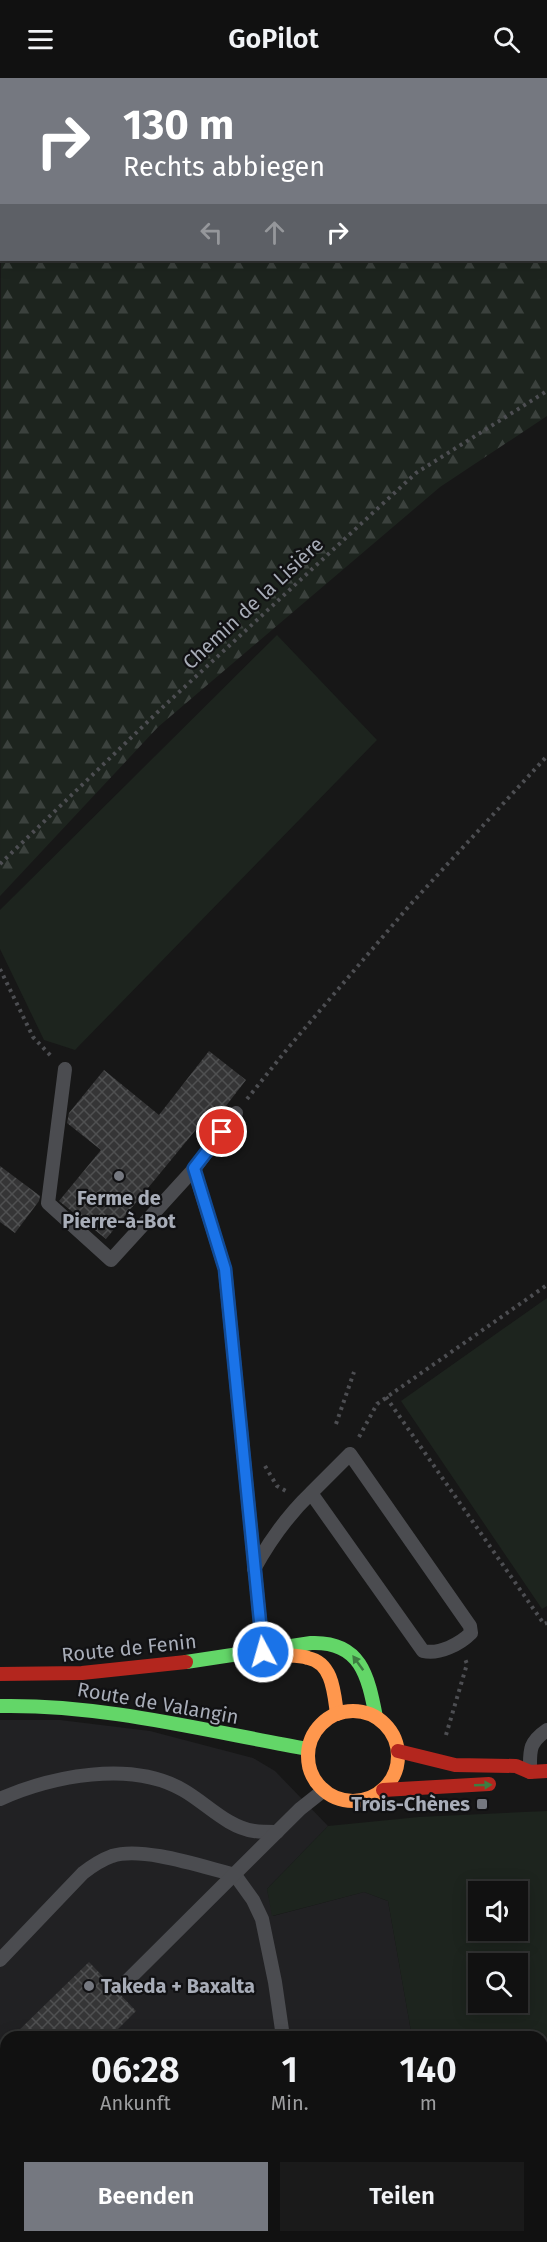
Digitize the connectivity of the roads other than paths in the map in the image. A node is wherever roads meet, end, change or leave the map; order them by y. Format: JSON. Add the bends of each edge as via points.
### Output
{"nodes":[{"id":1,"x":64,"y":1069,"type":"road end"},
{"id":2,"x":236,"y":1113,"type":"road end"},
{"id":3,"x":194,"y":1168,"type":"junction"},
{"id":4,"x":306,"y":1497,"type":"junction"},
{"id":5,"x":254,"y":1569,"type":"junction"},
{"id":6,"x":263,"y":1652,"type":"junction"},
{"id":7,"x":0,"y":1674,"type":"edge"},
{"id":8,"x":0,"y":1706,"type":"edge"},
{"id":9,"x":337,"y":1714,"type":"junction"},
{"id":10,"x":376,"y":1717,"type":"junction"},
{"id":11,"x":547,"y":1730,"type":"edge"},
{"id":12,"x":308,"y":1749,"type":"junction"},
{"id":13,"x":398,"y":1751,"type":"junction"},
{"id":14,"x":547,"y":1770,"type":"edge"},
{"id":15,"x":530,"y":1772,"type":"junction"},
{"id":16,"x":324,"y":1790,"type":"junction"},
{"id":17,"x":383,"y":1790,"type":"junction"},
{"id":18,"x":0,"y":1798,"type":"edge"},
{"id":19,"x":277,"y":1832,"type":"junction"},
{"id":20,"x":235,"y":1875,"type":"junction"},
{"id":21,"x":0,"y":1960,"type":"edge"},
{"id":22,"x":127,"y":1981,"type":"dead end"},
{"id":23,"x":282,"y":2031,"type":"edge"}],
"edges":[{"from":1,"to":3,"type":"lane","via":[[48,1203],[111,1260]]},
{"from":2,"to":3,"type":"lane"},
{"from":3,"to":5,"type":"lane","via":[[225,1269]]},
{"from":4,"to":4,"type":"lane","via":[[350,1454],[470,1626],[471,1633],[458,1644],[428,1652],[419,1648]]},
{"from":4,"to":5,"type":"lane","via":[[271,1539]]},
{"from":5,"to":6,"type":"lane"},
{"from":6,"to":7,"type":"main road","name":"Route de Fenin","via":[[82,1674]]},
{"from":6,"to":9,"type":"main road","name":"Route de Fenin","via":[[314,1659],[321,1664],[333,1688]]},
{"from":10,"to":6,"type":"main road","name":"Route de Fenin","one_way":true,"via":[[364,1671],[359,1661],[341,1647],[323,1642]]},
{"from":8,"to":12,"type":"main road","name":"Route de Valangin","via":[[88,1709]]},
{"from":9,"to":10,"type":"main road","via":[[363,1712]]},
{"from":9,"to":12,"type":"main road","via":[[323,1722]]},
{"from":10,"to":13,"type":"main road","via":[[394,1737]]},
{"from":11,"to":15,"type":"lane","via":[[531,1747]]},
{"from":12,"to":16,"type":"main road","via":[[308,1764]]},
{"from":13,"to":15,"type":"main road","via":[[455,1764],[516,1766]]},
{"from":13,"to":17,"type":"main road","via":[[392,1779]]},
{"from":14,"to":15,"type":"main road"},
{"from":17,"to":15,"type":"main road","one_way":true,"via":[[512,1782]]},
{"from":16,"to":17,"type":"main road","via":[[347,1801],[360,1801]]},
{"from":16,"to":19,"type":"lane"},
{"from":18,"to":19,"type":"lane","via":[[53,1781],[92,1775],[145,1776],[181,1788],[241,1828]]},
{"from":19,"to":20,"type":"lane"},
{"from":20,"to":21,"type":"lane","via":[[147,1855],[112,1856],[83,1873]]},
{"from":20,"to":22,"type":"lane"},
{"from":20,"to":23,"type":"lane","via":[[262,1919]]}]}
